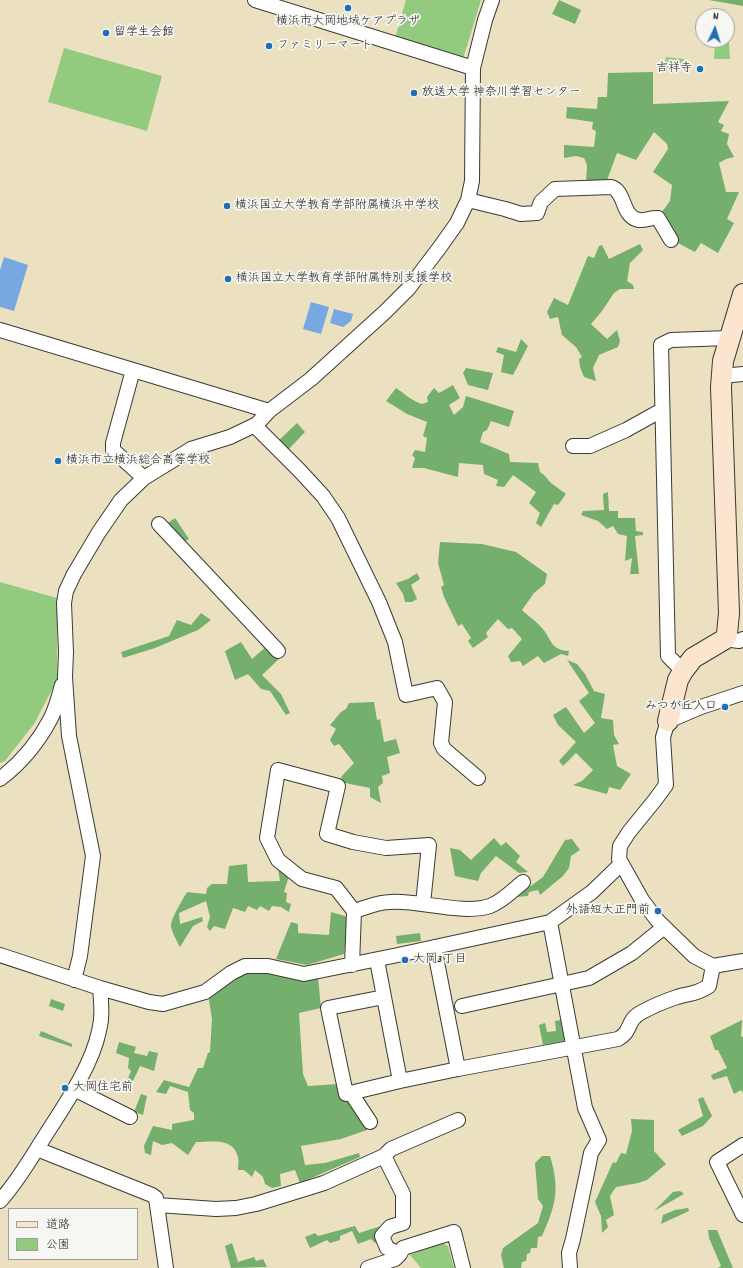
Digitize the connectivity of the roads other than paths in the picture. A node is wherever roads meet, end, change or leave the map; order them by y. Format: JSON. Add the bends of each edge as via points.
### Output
{"nodes":[{"id":1,"x":255,"y":0,"type":"edge"},
{"id":2,"x":492,"y":0,"type":"edge"},
{"id":3,"x":473,"y":68,"type":"junction"},
{"id":4,"x":468,"y":200,"type":"junction"},
{"id":5,"x":671,"y":240,"type":"dead end"},
{"id":6,"x":743,"y":294,"type":"edge"},
{"id":7,"x":0,"y":330,"type":"edge"},
{"id":8,"x":729,"y":338,"type":"junction"},
{"id":9,"x":133,"y":370,"type":"junction"},
{"id":10,"x":743,"y":374,"type":"edge"},
{"id":11,"x":722,"y":376,"type":"junction"},
{"id":12,"x":662,"y":410,"type":"junction"},
{"id":13,"x":269,"y":411,"type":"junction"},
{"id":14,"x":255,"y":426,"type":"junction"},
{"id":15,"x":573,"y":446,"type":"dead end"},
{"id":16,"x":144,"y":478,"type":"junction"},
{"id":17,"x":159,"y":524,"type":"dead end"},
{"id":18,"x":734,"y":639,"type":"edge"},
{"id":19,"x":278,"y":651,"type":"dead end"},
{"id":20,"x":683,"y":671,"type":"junction"},
{"id":21,"x":65,"y":677,"type":"junction"},
{"id":22,"x":743,"y":693,"type":"edge"},
{"id":23,"x":668,"y":721,"type":"junction"},
{"id":24,"x":478,"y":778,"type":"dead end"},
{"id":25,"x":0,"y":779,"type":"edge"},
{"id":26,"x":621,"y":864,"type":"junction"},
{"id":27,"x":523,"y":882,"type":"dead end"},
{"id":28,"x":423,"y":904,"type":"junction"},
{"id":29,"x":354,"y":911,"type":"junction"},
{"id":30,"x":550,"y":922,"type":"junction"},
{"id":31,"x":663,"y":928,"type":"junction"},
{"id":32,"x":434,"y":947,"type":"junction"},
{"id":33,"x":0,"y":955,"type":"edge"},
{"id":34,"x":377,"y":960,"type":"junction"},
{"id":35,"x":743,"y":961,"type":"edge"},
{"id":36,"x":352,"y":965,"type":"junction"},
{"id":37,"x":713,"y":966,"type":"junction"},
{"id":38,"x":74,"y":980,"type":"junction"},
{"id":39,"x":562,"y":985,"type":"junction"},
{"id":40,"x":100,"y":988,"type":"junction"},
{"id":41,"x":384,"y":997,"type":"junction"},
{"id":42,"x":462,"y":1006,"type":"dead end"},
{"id":43,"x":573,"y":1047,"type":"junction"},
{"id":44,"x":458,"y":1070,"type":"junction"},
{"id":45,"x":400,"y":1080,"type":"junction"},
{"id":46,"x":74,"y":1089,"type":"junction"},
{"id":47,"x":351,"y":1093,"type":"junction"},
{"id":48,"x":130,"y":1117,"type":"dead end"},
{"id":49,"x":458,"y":1120,"type":"dead end"},
{"id":50,"x":370,"y":1122,"type":"dead end"},
{"id":51,"x":743,"y":1145,"type":"edge"},
{"id":52,"x":37,"y":1149,"type":"junction"},
{"id":53,"x":384,"y":1156,"type":"junction"},
{"id":54,"x":0,"y":1201,"type":"edge"},
{"id":55,"x":157,"y":1205,"type":"junction"},
{"id":56,"x":743,"y":1215,"type":"edge"},
{"id":57,"x":400,"y":1254,"type":"junction"},
{"id":58,"x":166,"y":1268,"type":"edge"},
{"id":59,"x":368,"y":1268,"type":"edge"},
{"id":60,"x":463,"y":1268,"type":"edge"},
{"id":61,"x":570,"y":1268,"type":"edge"}],
"edges":[{"from":1,"to":3,"type":"street"},
{"from":2,"to":3,"type":"street"},
{"from":3,"to":4,"type":"street","via":[[472,181]]},
{"from":4,"to":5,"type":"street","via":[[521,214],[537,214],[541,202],[555,189],[611,187],[619,192],[626,210],[634,218],[658,218]]},
{"from":4,"to":13,"type":"street","via":[[457,222],[409,288],[311,379]]},
{"from":6,"to":8,"type":"street"},
{"from":7,"to":9,"type":"street"},
{"from":8,"to":11,"type":"street"},
{"from":8,"to":12,"type":"street","via":[[671,340],[661,345]]},
{"from":9,"to":13,"type":"street"},
{"from":9,"to":16,"type":"street","via":[[113,450]]},
{"from":10,"to":11,"type":"street"},
{"from":11,"to":18,"type":"street","via":[[729,624],[727,634]]},
{"from":12,"to":15,"type":"street","via":[[590,446]]},
{"from":12,"to":20,"type":"street","via":[[668,656]]},
{"from":13,"to":14,"type":"street"},
{"from":14,"to":16,"type":"street","via":[[191,449]]},
{"from":14,"to":24,"type":"street","via":[[305,476],[338,518],[382,608],[395,642],[406,695],[437,688],[445,702],[441,743],[444,749]]},
{"from":16,"to":21,"type":"street","via":[[121,500],[99,532],[66,591]]},
{"from":17,"to":19,"type":"street"},
{"from":18,"to":20,"type":"street","via":[[693,658]]},
{"from":20,"to":23,"type":"street","via":[[678,680]]},
{"from":21,"to":25,"type":"street","via":[[52,717],[35,744],[13,769]]},
{"from":21,"to":38,"type":"street","via":[[68,736],[93,856],[80,956]]},
{"from":22,"to":23,"type":"street"},
{"from":23,"to":26,"type":"street","via":[[663,736],[666,785],[620,846]]},
{"from":26,"to":30,"type":"street","via":[[592,892]]},
{"from":26,"to":31,"type":"street","via":[[642,900]]},
{"from":27,"to":28,"type":"street","via":[[491,906],[468,909]]},
{"from":28,"to":29,"type":"street","via":[[389,902]]},
{"from":28,"to":29,"type":"street","via":[[428,846],[386,848],[327,834],[338,786],[278,770],[268,838],[278,860],[302,878],[336,888]]},
{"from":29,"to":36,"type":"street"},
{"from":30,"to":32,"type":"street"},
{"from":30,"to":39,"type":"street"},
{"from":31,"to":37,"type":"street","via":[[694,956]]},
{"from":31,"to":39,"type":"street","via":[[632,953],[589,978]]},
{"from":32,"to":34,"type":"street"},
{"from":32,"to":44,"type":"street"},
{"from":33,"to":38,"type":"street"},
{"from":34,"to":36,"type":"street"},
{"from":34,"to":41,"type":"street"},
{"from":35,"to":37,"type":"street"},
{"from":36,"to":40,"type":"street","via":[[304,974],[268,966],[245,966],[205,992],[163,1004]]},
{"from":37,"to":43,"type":"street","via":[[709,986],[702,991],[674,998],[642,1012],[632,1018],[625,1035],[618,1039]]},
{"from":38,"to":40,"type":"street"},
{"from":39,"to":42,"type":"street"},
{"from":39,"to":43,"type":"street"},
{"from":40,"to":46,"type":"street","via":[[102,1015],[99,1032],[94,1049]]},
{"from":41,"to":45,"type":"street"},
{"from":41,"to":47,"type":"street","via":[[328,1008],[346,1094]]},
{"from":43,"to":44,"type":"street"},
{"from":43,"to":61,"type":"street","via":[[585,1108],[599,1140],[592,1153],[587,1173],[569,1253]]},
{"from":44,"to":45,"type":"street"},
{"from":45,"to":47,"type":"street"},
{"from":46,"to":48,"type":"street"},
{"from":46,"to":52,"type":"street"},
{"from":47,"to":50,"type":"street"},
{"from":49,"to":53,"type":"street","via":[[391,1149]]},
{"from":51,"to":56,"type":"street","via":[[717,1162]]},
{"from":52,"to":54,"type":"street"},
{"from":52,"to":55,"type":"street","via":[[152,1195],[156,1198]]},
{"from":53,"to":55,"type":"street","via":[[324,1183],[256,1204],[216,1209]]},
{"from":53,"to":57,"type":"street","via":[[403,1194],[403,1223],[390,1227],[382,1236],[386,1248]]},
{"from":55,"to":58,"type":"street"},
{"from":57,"to":59,"type":"street","via":[[395,1259]]},
{"from":57,"to":60,"type":"street","via":[[403,1248],[454,1232]]}]}
